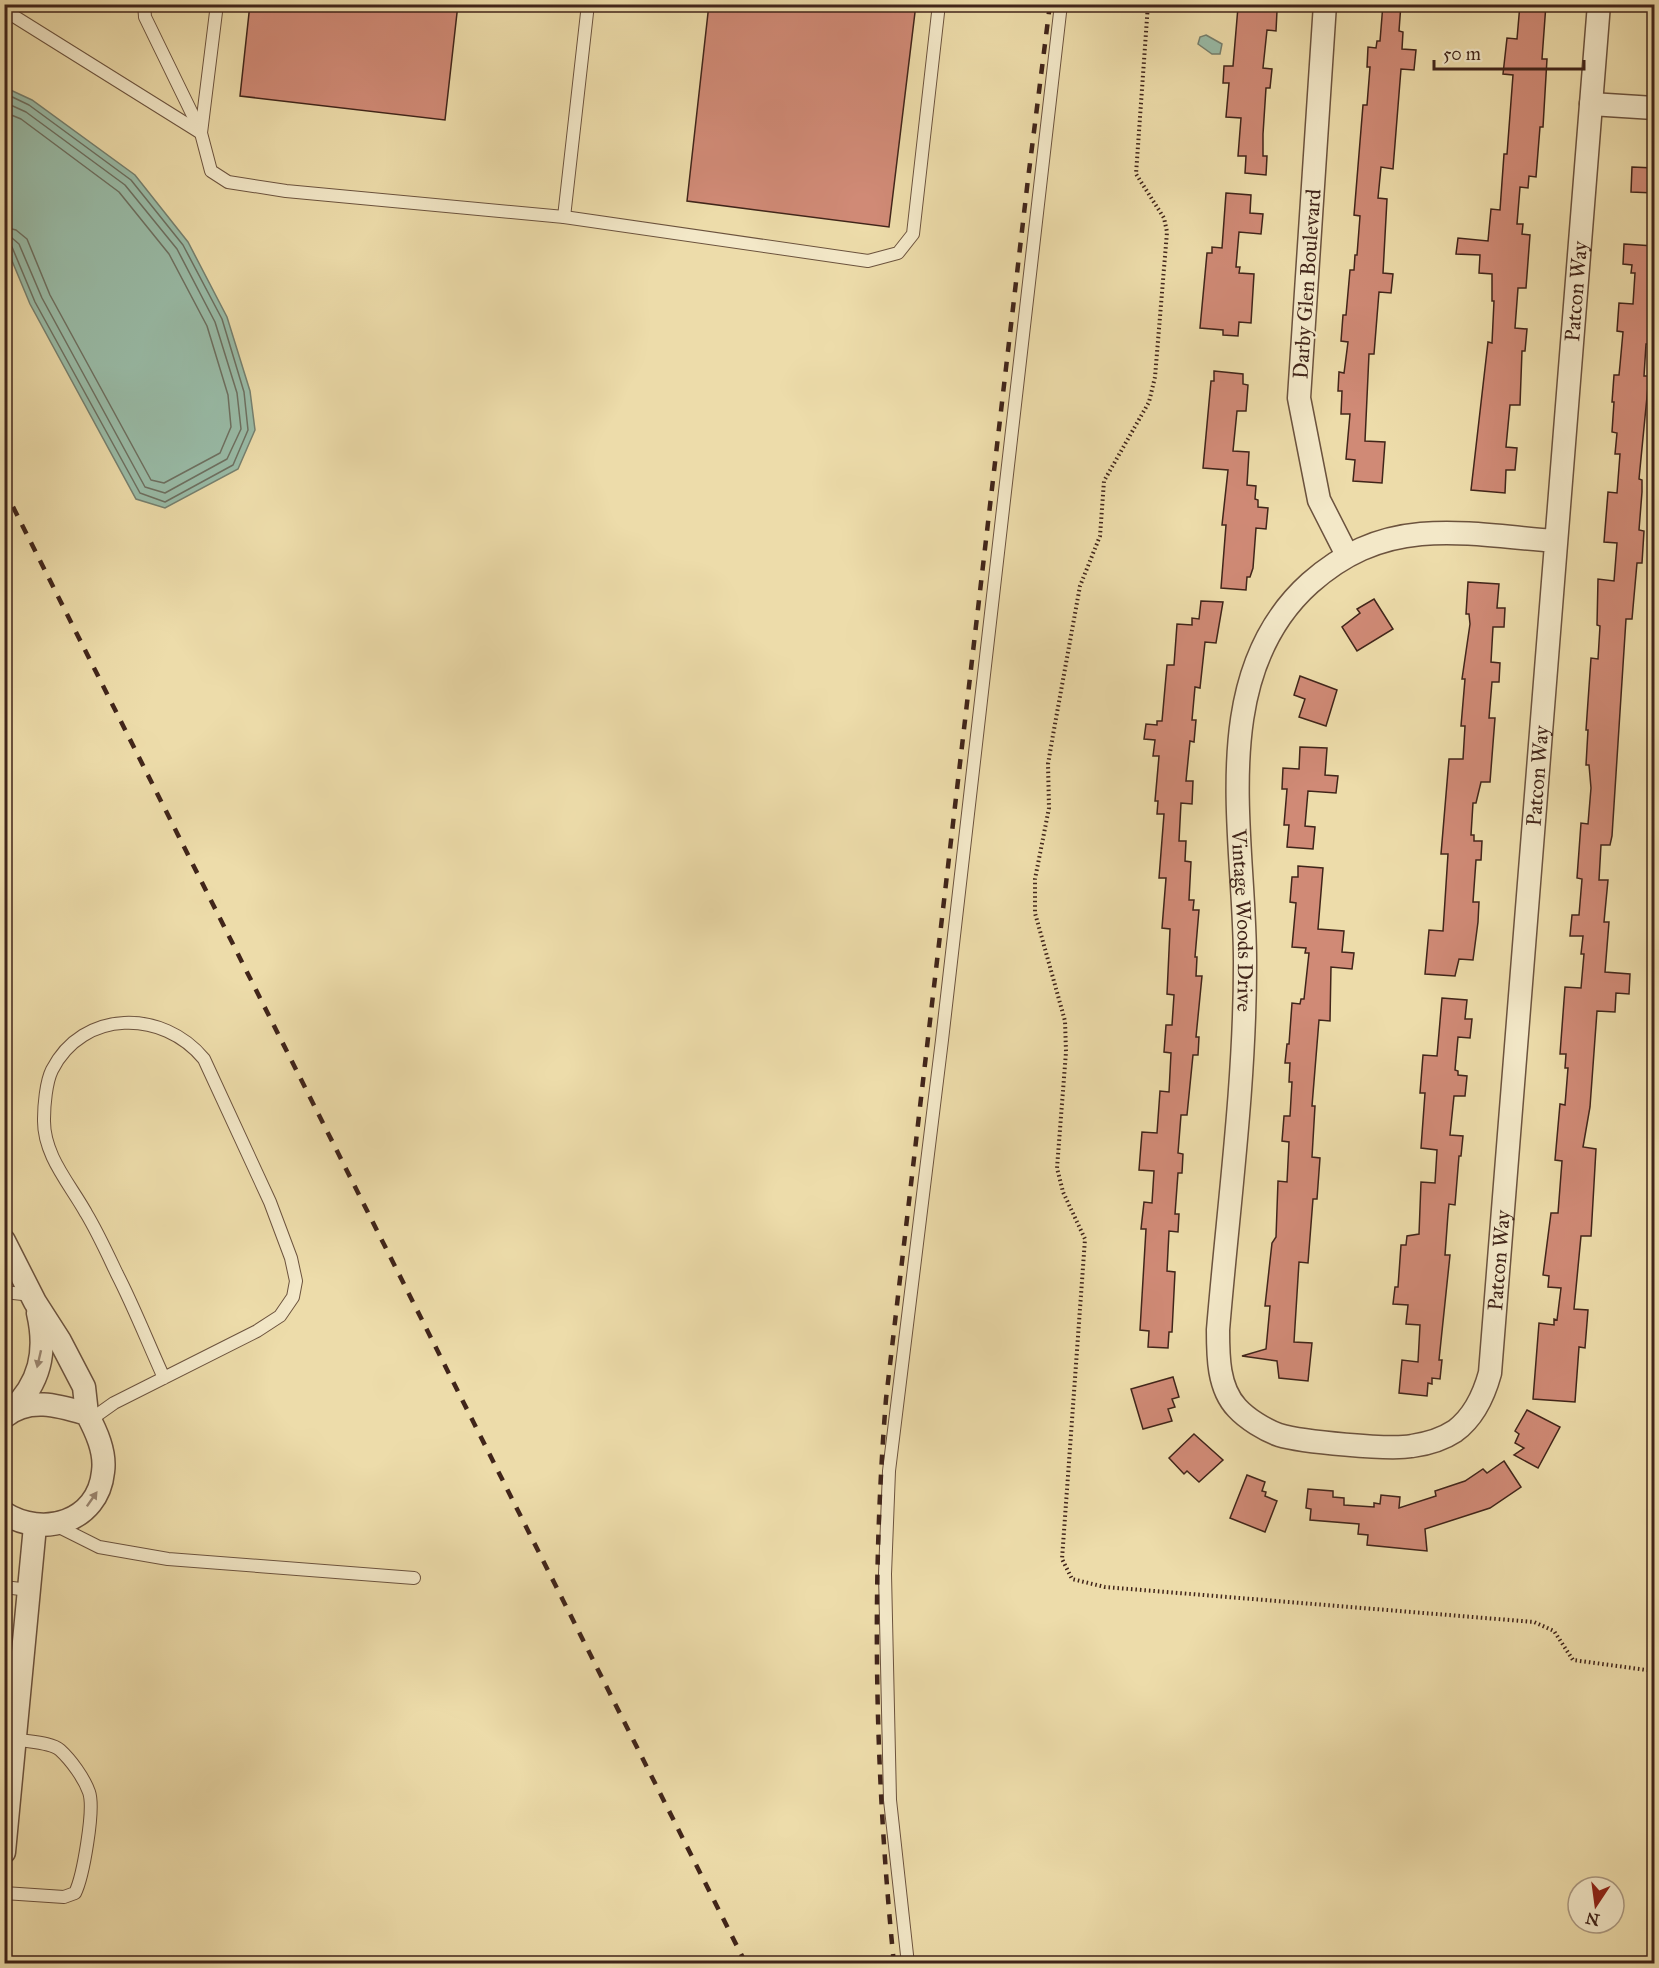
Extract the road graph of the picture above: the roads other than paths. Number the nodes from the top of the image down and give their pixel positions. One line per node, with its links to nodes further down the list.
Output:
1 (144, 4): 11 (lane)
2 (217, 4): 11 (lane)
3 (588, 4): 12 (lane)
4 (939, 4): 12 (lane)
5 (1061, 4): 30 (lane)
6 (1325, 4): 14 (street, Darby Glen Boulevard)
7 (1599, 4): 9 (street, Patcon Way)
8 (4, 10): 11 (lane)
9 (1592, 104): 10 (street); 13 (street, Patcon Way)
10 (1654, 108)
11 (201, 134): 12 (lane)
12 (564, 217)
13 (1555, 541): 14 (street, Vintage Woods Drive); 21 (street, Patcon Way)
14 (1347, 555): 21 (street, Vintage Woods Drive)
15 (4, 1240): 17 (street)
16 (4, 1292): 17 (lane)
17 (33, 1298): 19 (street, one-way to 19); 20 (street)
18 (164, 1378): 18 (lane); 20 (lane)
19 (7, 1414): 20 (street)
20 (89, 1417): 23 (street, one-way to 20)
21 (1351, 1443)
22 (4, 1513): 23 (street)
23 (45, 1525): 24 (lane); 26 (street)
24 (414, 1578)
25 (4, 1587): 26 (lane)
26 (29, 1590): 27 (street)
27 (15, 1739): 28 (street); 29 (lane)
28 (4, 1852)
29 (4, 1893)
30 (908, 1964)

